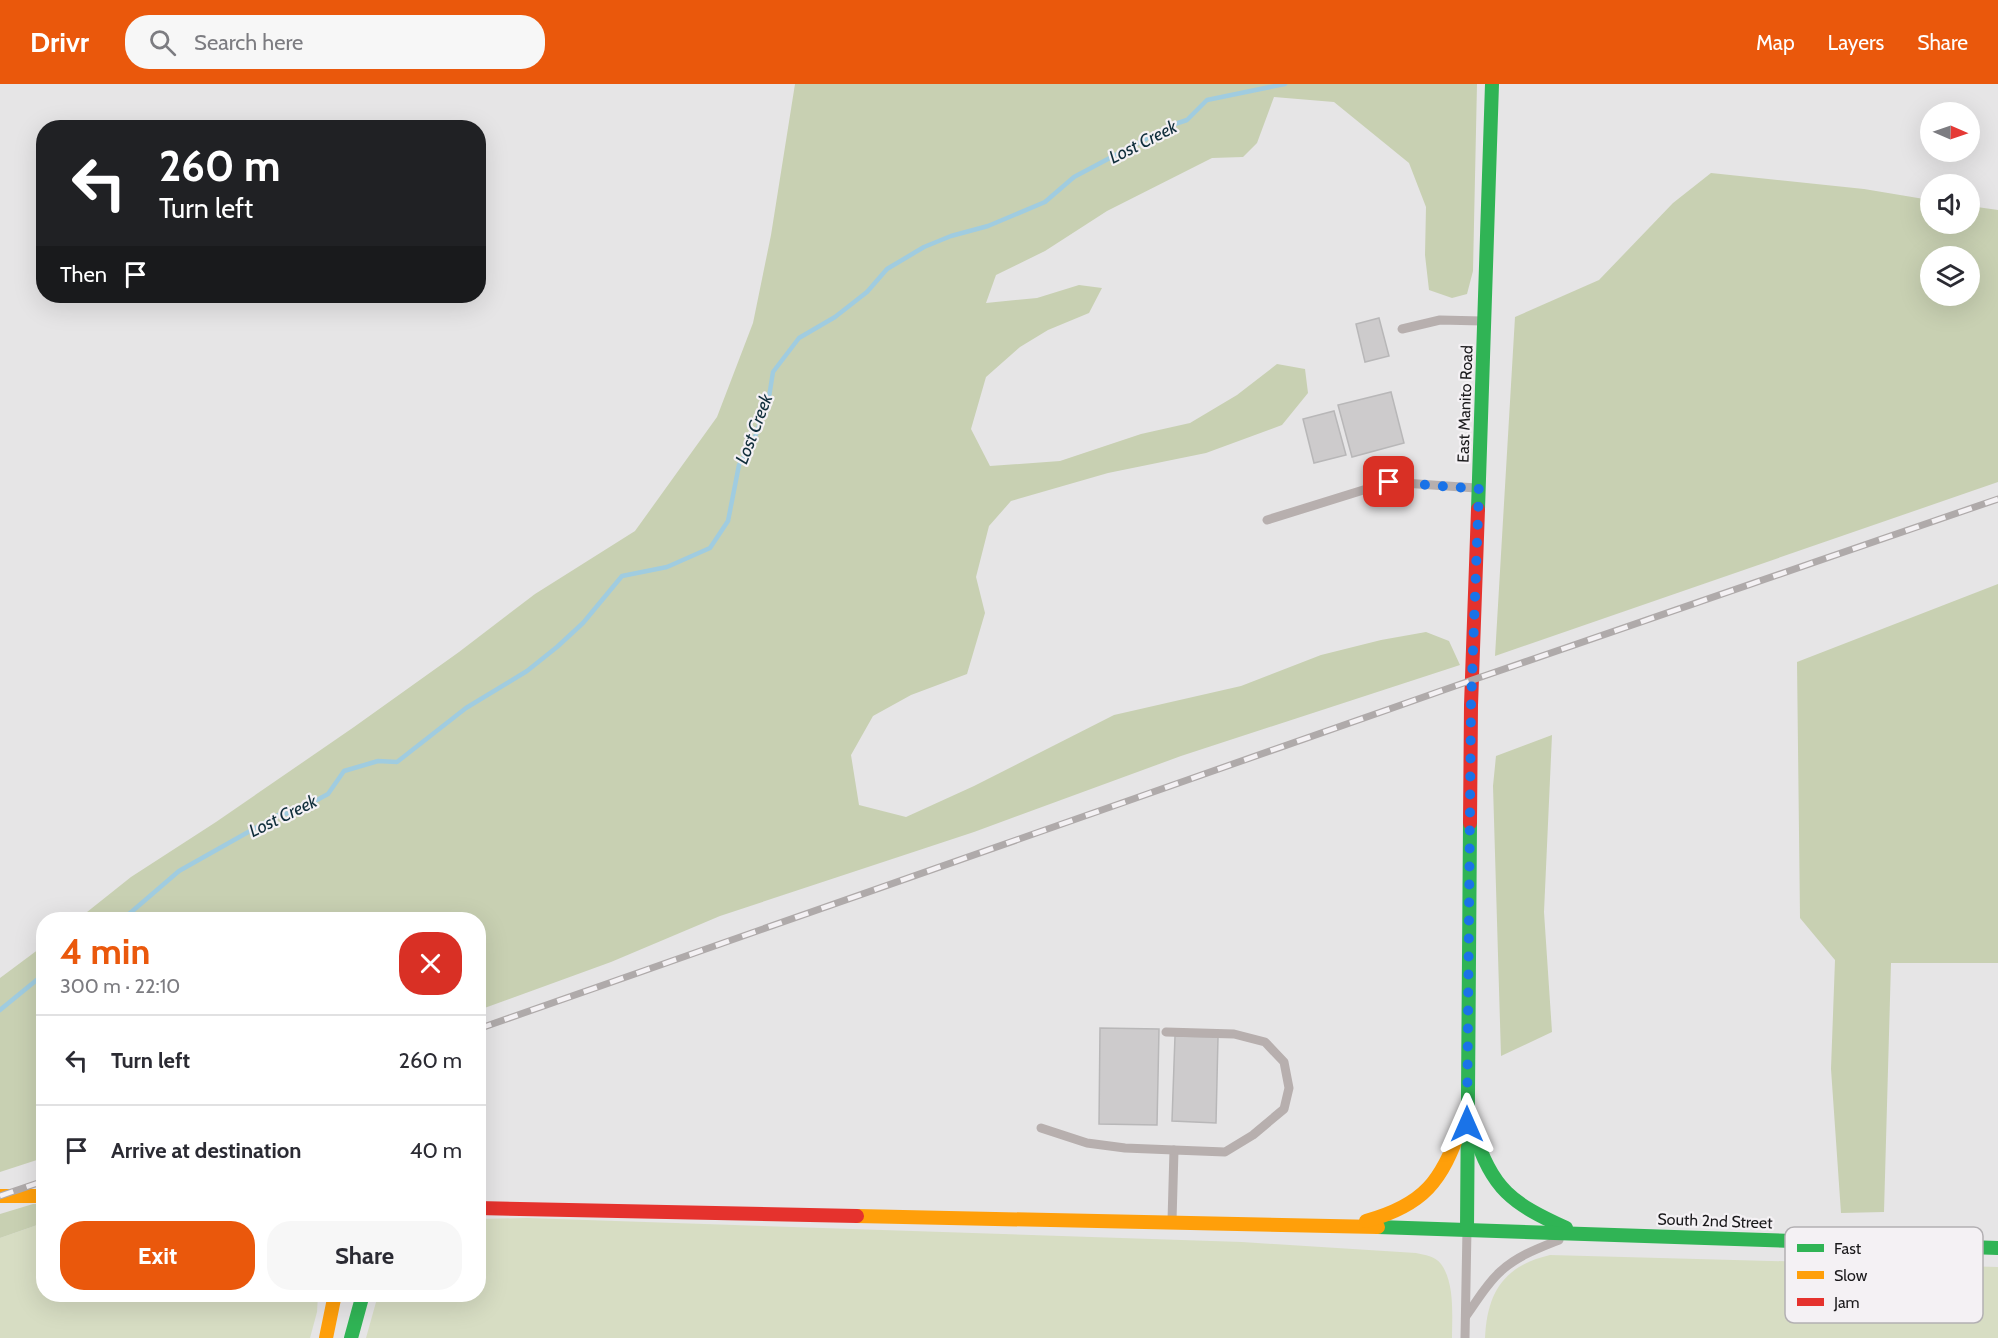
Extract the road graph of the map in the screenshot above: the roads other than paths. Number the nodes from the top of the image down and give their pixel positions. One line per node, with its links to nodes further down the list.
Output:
1 (1492, 84): 2 (main road, East Manito Road)
2 (1484, 321): 3 (lane); 4 (main road, East Manito Road)
3 (1402, 329)
4 (1479, 489): 5 (lane); 7 (main road, East Manito Road)
5 (1267, 520)
6 (1166, 1032): 9 (lane)
7 (1468, 1103): 14 (main road); 15 (main road, East Manito Road); 16 (main road)
8 (1041, 1128): 9 (lane)
9 (1174, 1150): 13 (lane)
10 (0, 1196): 11 (main road)
11 (36, 1196)
12 (486, 1208): 13 (main road)
13 (1172, 1224): 14 (main road)
14 (1338, 1227): 15 (main road, South 2nd Street)
15 (1467, 1229): 16 (main road, South 2nd Street); 22 (lane)
16 (1577, 1232): 17 (main road, South 2nd Street); 22 (lane)
17 (1785, 1240)
18 (1983, 1247): 19 (main road, South 2nd Street)
19 (1998, 1248)
20 (333, 1302): 23 (main road)
21 (361, 1302): 24 (main road)
22 (1466, 1316): 25 (lane)
23 (326, 1338)
24 (351, 1338)
25 (1465, 1338)

